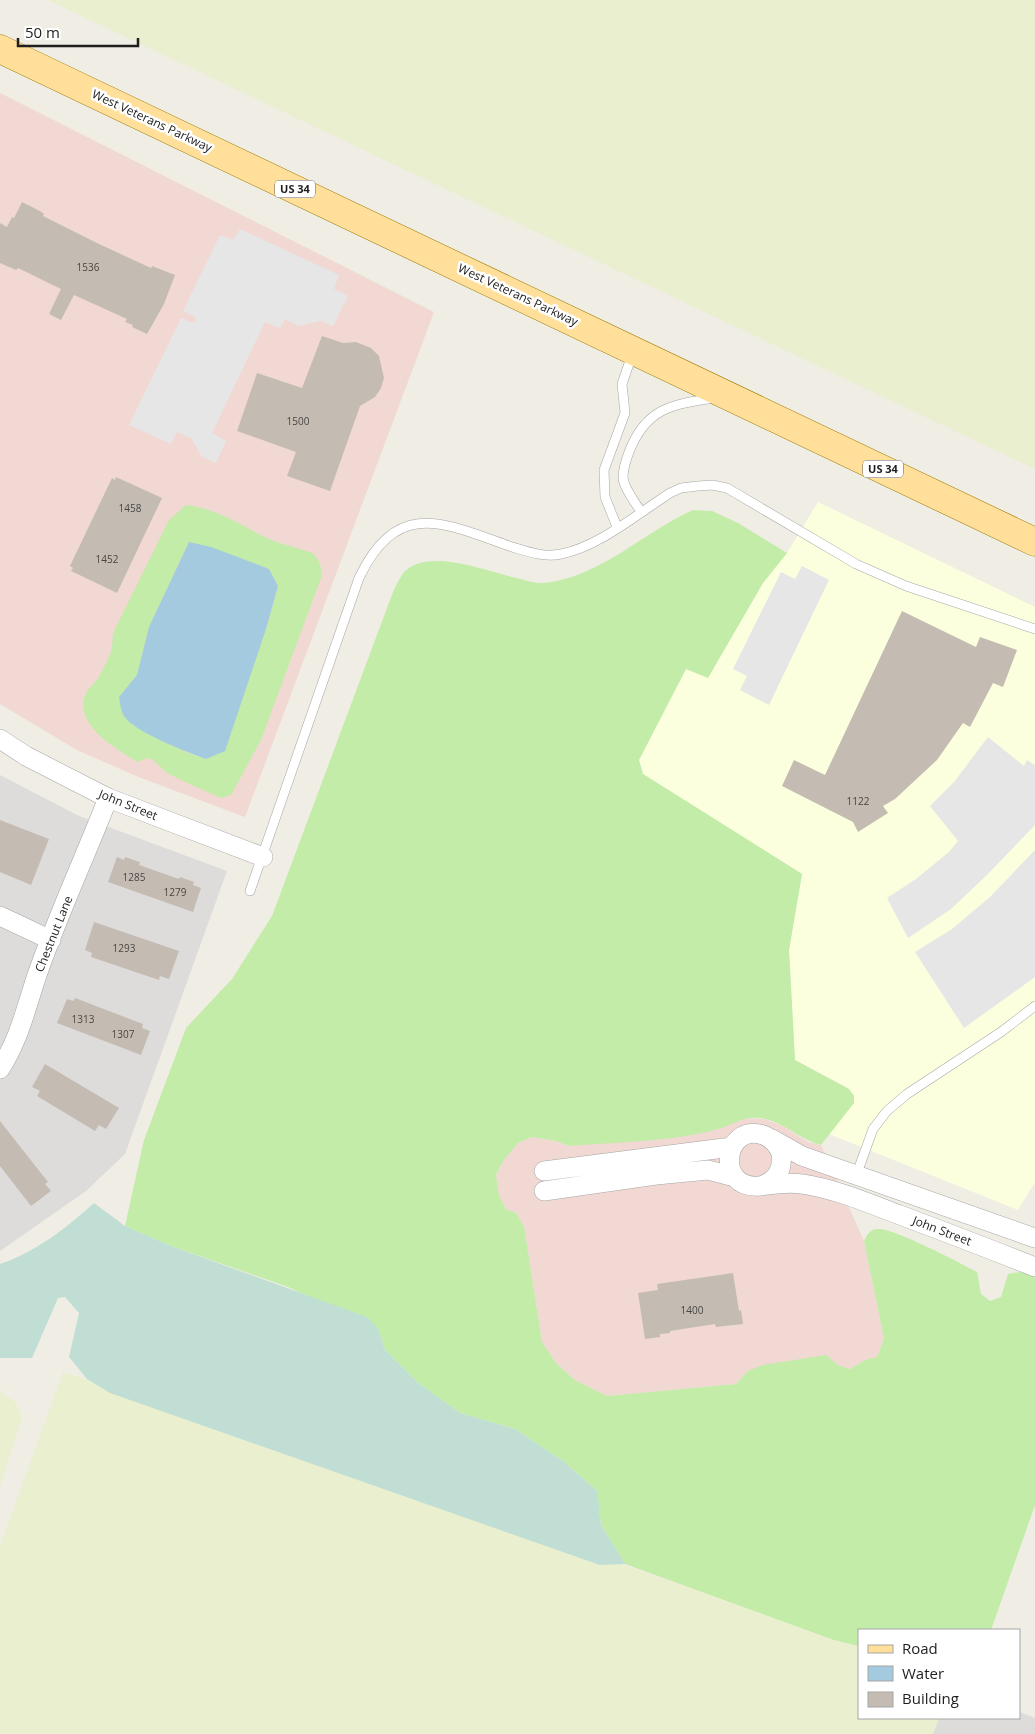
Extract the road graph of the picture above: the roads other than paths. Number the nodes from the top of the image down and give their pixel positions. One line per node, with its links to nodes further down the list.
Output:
1 (0, 49): 2 (main road, West Veterans Parkway / US 34)
2 (634, 350): 3 (main road, West Veterans Parkway / US 34); 5 (lane)
3 (730, 396): 4 (lane); 6 (main road, West Veterans Parkway / US 34)
4 (641, 512): 5 (lane); 7 (lane)
5 (618, 527): 10 (lane)
6 (1035, 542)
7 (1035, 629)
8 (0, 739): 9 (street, John Street)
9 (108, 798): 10 (street, John Street); 13 (street, Chestnut Lane)
10 (263, 857): 11 (lane)
11 (250, 890)
12 (0, 916): 13 (street)
13 (51, 940): 15 (street, Chestnut Lane)
14 (1035, 1006): 19 (lane)
15 (0, 1069)
16 (768, 1137): 17 (street); 19 (street, John Street); 21 (street)
17 (732, 1147): 18 (street); 20 (street)
18 (544, 1171)
19 (856, 1176): 23 (street); 24 (street, John Street)
20 (735, 1177): 21 (street); 22 (street)
21 (764, 1185): 23 (street, John Street)
22 (544, 1190)
23 (848, 1196): 25 (street, John Street)
24 (1035, 1238)
25 (1035, 1267)

